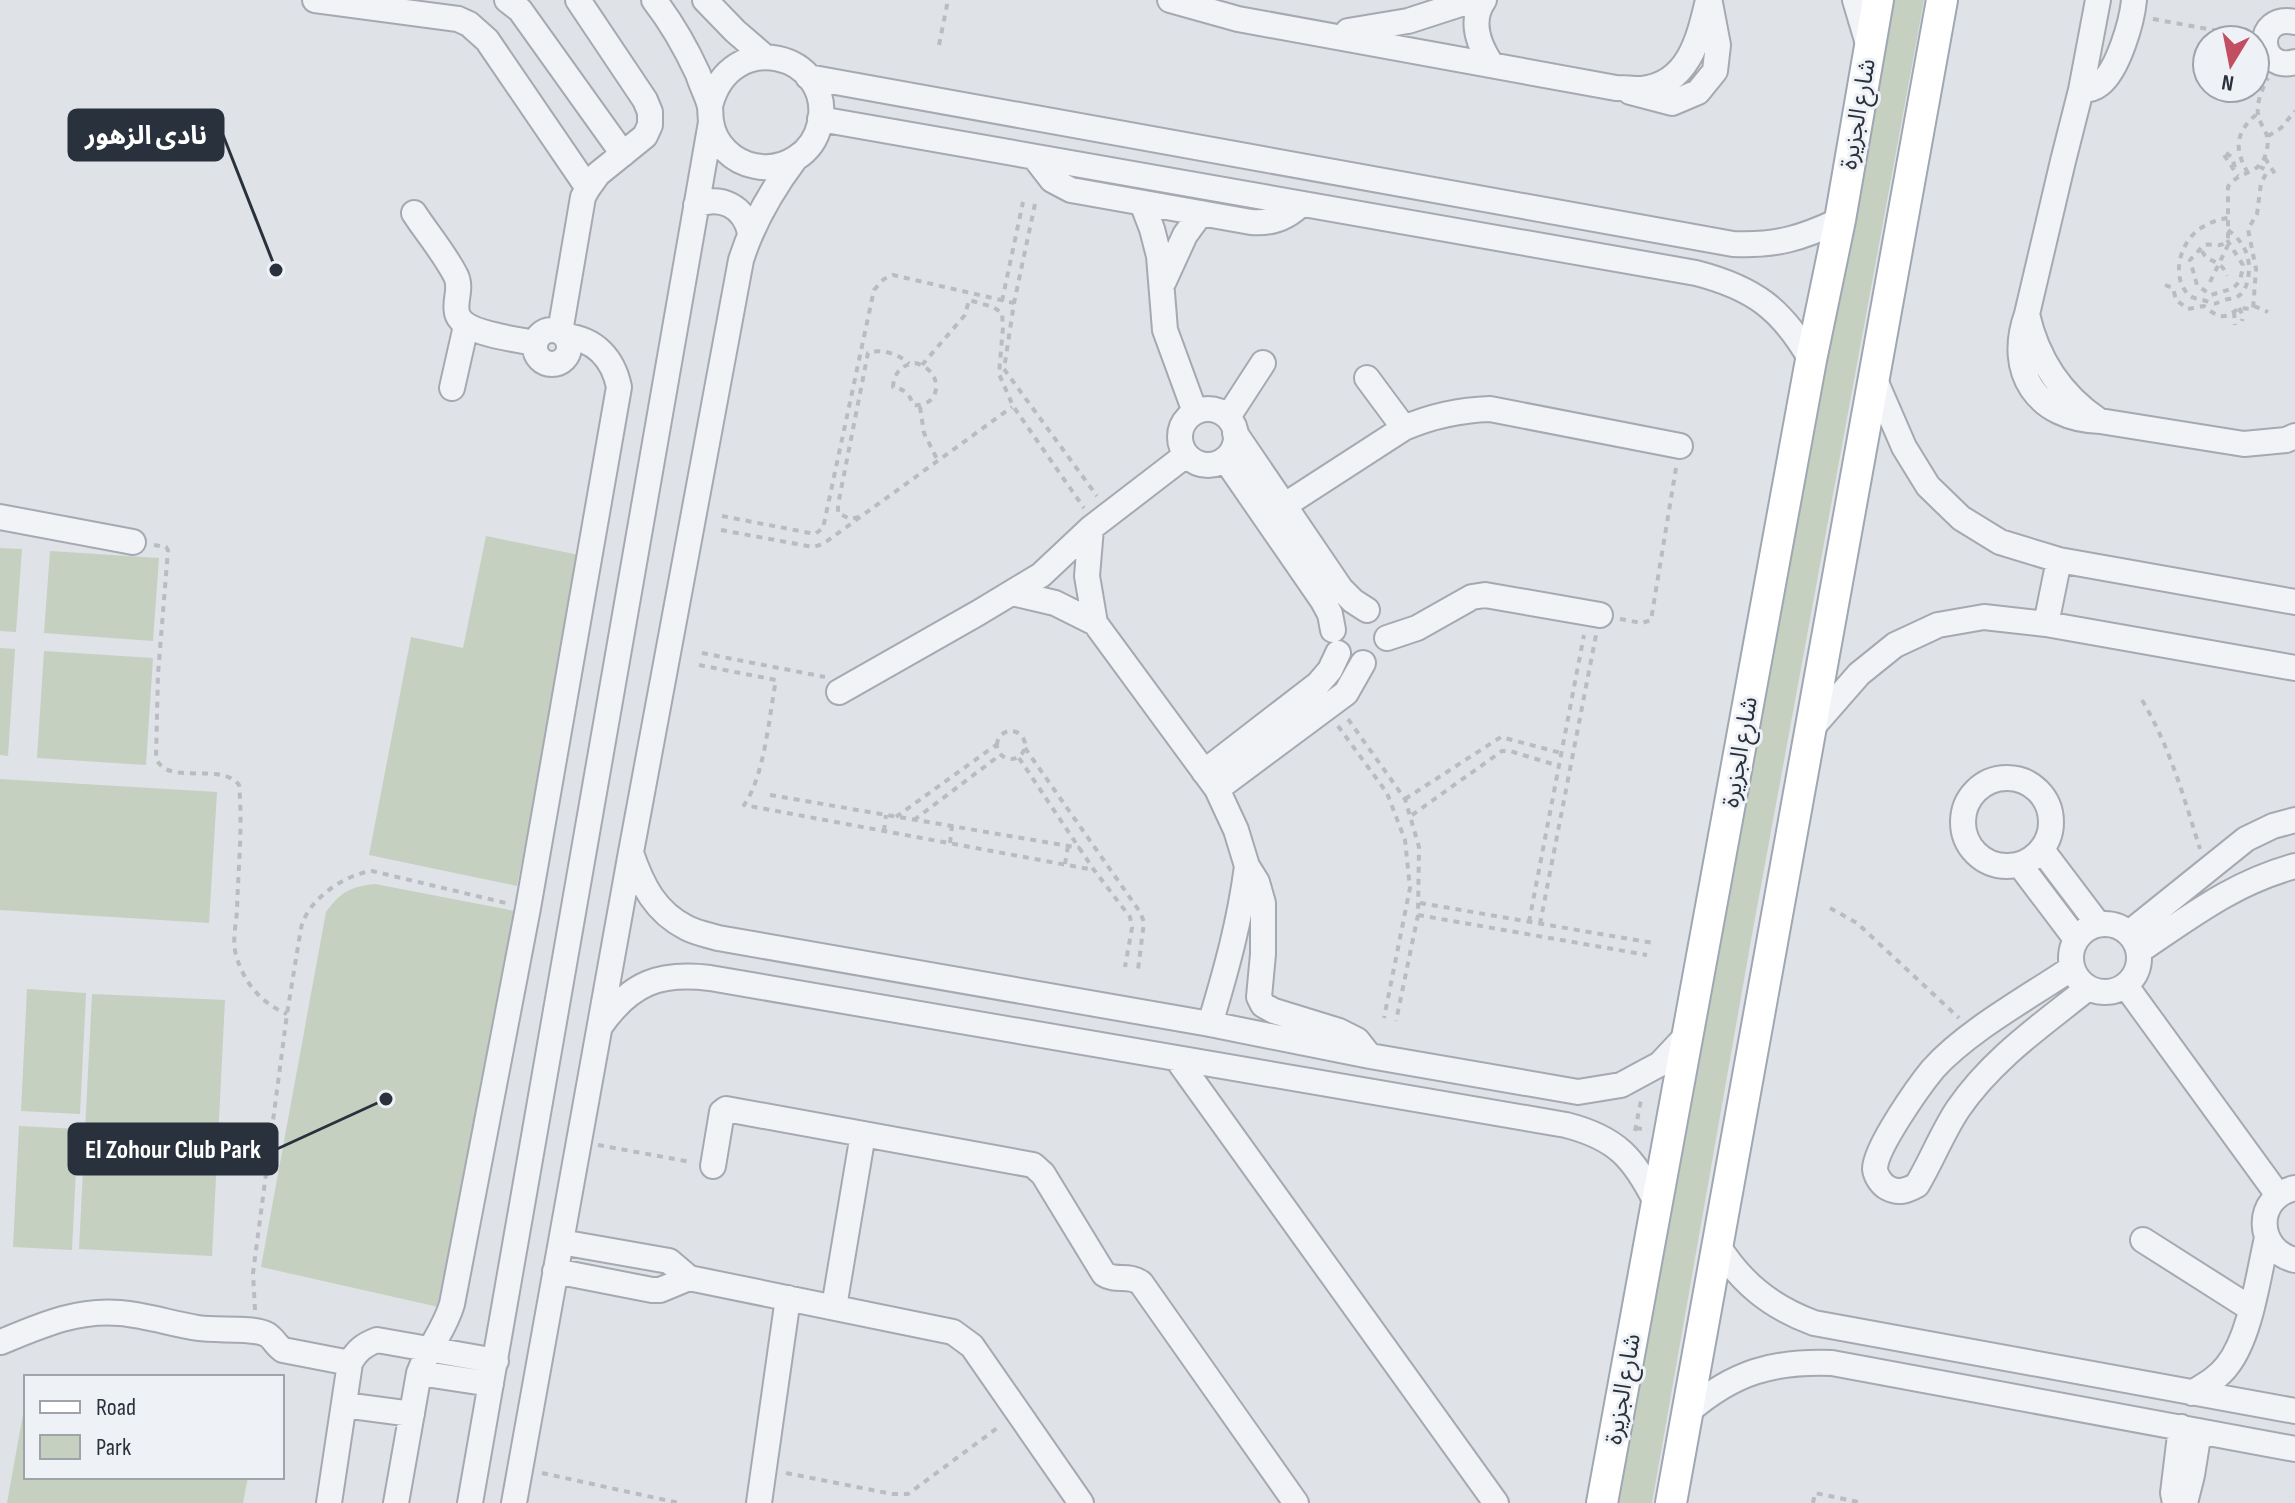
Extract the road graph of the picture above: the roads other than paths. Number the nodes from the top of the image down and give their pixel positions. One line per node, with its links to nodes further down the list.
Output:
1 (315, 0): 14 (street)
2 (507, 0): 28 (street)
3 (578, 0): 28 (street)
4 (654, 0): 25 (street)
5 (705, 0): 19 (street)
6 (1170, 0): 17 (street)
7 (1473, 0): 17 (street)
8 (1484, 0): 21 (street)
9 (1708, 0): 21 (street)
10 (1855, 0): 18 (street)
11 (1878, 0): 18 (main road, شارع الجزيرة)
12 (1942, 0): 47 (main road)
13 (2098, 0): 24 (street)
14 (344, 2): 31 (street)
15 (2133, 8): 24 (street)
16 (2295, 22): 20 (street)
17 (1326, 34): 21 (street)
18 (1870, 48): 37 (main road, شارع الجزيرة)
19 (765, 57): 22 (street); 25 (street)
20 (2287, 62)
21 (1492, 65)
22 (808, 77): 23 (street); 26 (street)
23 (868, 88): 27 (street); 39 (street)
24 (2081, 90): 52 (street)
25 (710, 114): 30 (street); 34 (street)
26 (820, 119): 27 (street); 30 (street)
27 (860, 127): 29 (street)
28 (623, 154): 31 (street)
29 (1035, 158): 32 (street); 33 (street)
30 (795, 159): 38 (street)
31 (588, 188): 43 (street)
32 (1142, 203): 36 (street); 41 (street)
33 (1301, 204): 36 (street); 40 (street)
34 (696, 205): 38 (street); 114 (street)
35 (414, 213): 42 (street)
36 (1201, 213): 41 (street)
37 (1840, 220): 39 (street); 44 (main road, شارع الجزيرة)
38 (750, 233): 76 (street)
39 (1703, 238): 40 (street)
40 (1696, 273): 44 (street)
41 (1163, 283): 49 (street)
42 (466, 326): 43 (street); 48 (street)
43 (563, 334): 111 (street)
44 (1811, 360): 90 (main road, شارع الجزيرة)
45 (1263, 363): 50 (street)
46 (1367, 378): 51 (street)
47 (1875, 380): 60 (street); 72 (main road)
48 (452, 388)
49 (1195, 412): 50 (street); 54 (street)
50 (1232, 425): 55 (street); 56 (street)
51 (1404, 428): 53 (street); 56 (street)
52 (2292, 440)
53 (1680, 446)
54 (1186, 455): 55 (street); 58 (street)
55 (1225, 459): 68 (street)
56 (1285, 505): 63 (street)
57 (0, 517): 59 (street)
58 (1099, 522): 61 (street); 65 (street)
59 (133, 542)
60 (2059, 560): 62 (street); 66 (street)
61 (1012, 593): 65 (street); 71 (street)
62 (2295, 602)
63 (1367, 610): 67 (street); 68 (street)
64 (1594, 614): 67 (street)
65 (1095, 623): 73 (street)
66 (2046, 624): 70 (street); 72 (street)
67 (1387, 638): 69 (street)
68 (1336, 642): 69 (street); 73 (street)
69 (1363, 663): 73 (street)
70 (2295, 668)
71 (847, 688)
72 (1810, 730): 102 (main road)
73 (1210, 780): 78 (street)
74 (2295, 820): 83 (street)
75 (2042, 850): 77 (street); 77 (street); 80 (street)
76 (631, 852): 81 (street); 89 (street)
77 (2020, 865): 82 (street)
78 (1247, 866): 88 (street); 91 (street)
79 (2295, 866): 83 (street)
80 (2098, 924): 82 (street); 83 (street)
81 (718, 938): 85 (street); 88 (street)
82 (2076, 939): 84 (street)
83 (2134, 942): 86 (street)
84 (2072, 968): 87 (street); 87 (street)
85 (710, 978): 89 (street); 92 (street)
86 (2126, 986): 87 (street); 97 (street)
87 (2088, 988)
88 (1210, 1024): 91 (street)
89 (599, 1027): 101 (street)
90 (1689, 1033): 93 (street); 98 (main road, شارع الجزيرة)
91 (1370, 1056): 93 (street)
92 (1177, 1059): 94 (street); 130 (street)
93 (1535, 1085): 94 (street)
94 (1529, 1119): 98 (street)
95 (863, 1134): 96 (street); 107 (street); 129 (street)
96 (713, 1166)
97 (2287, 1191): 99 (street)
98 (1657, 1204): 131 (main road, شارع الجزيرة)
99 (2267, 1238): 103 (street); 108 (street)
100 (2143, 1240): 108 (street)
101 (561, 1242): 104 (street); 105 (street)
102 (1717, 1244): 109 (street); 118 (main road)
103 (2295, 1260)
104 (555, 1271): 105 (street); 127 (street)
105 (689, 1278): 106 (street)
106 (788, 1298): 107 (street); 128 (street)
107 (834, 1307): 123 (street)
108 (2250, 1308): 116 (street)
109 (1838, 1328): 113 (street); 116 (street)
110 (0, 1346): 112 (street)
111 (429, 1349): 112 (street); 114 (street); 115 (street)
112 (350, 1363): 117 (street)
113 (1832, 1363): 118 (street); 121 (street)
114 (494, 1372): 115 (street); 124 (street)
115 (419, 1373): 120 (street)
116 (2192, 1393): 119 (street)
117 (344, 1405): 120 (street); 125 (street)
118 (1689, 1411): 132 (main road)
119 (2295, 1411)
120 (412, 1414): 126 (street)
121 (2190, 1429): 122 (street); 133 (street); 134 (street)
122 (2295, 1449)
123 (1071, 1500)
124 (475, 1502)
125 (329, 1503)
126 (396, 1503)
127 (514, 1503)
128 (759, 1503)
129 (1296, 1503)
130 (1496, 1503)
131 (1602, 1503)
132 (1671, 1503)
133 (2175, 1503)
134 (2185, 1503)

